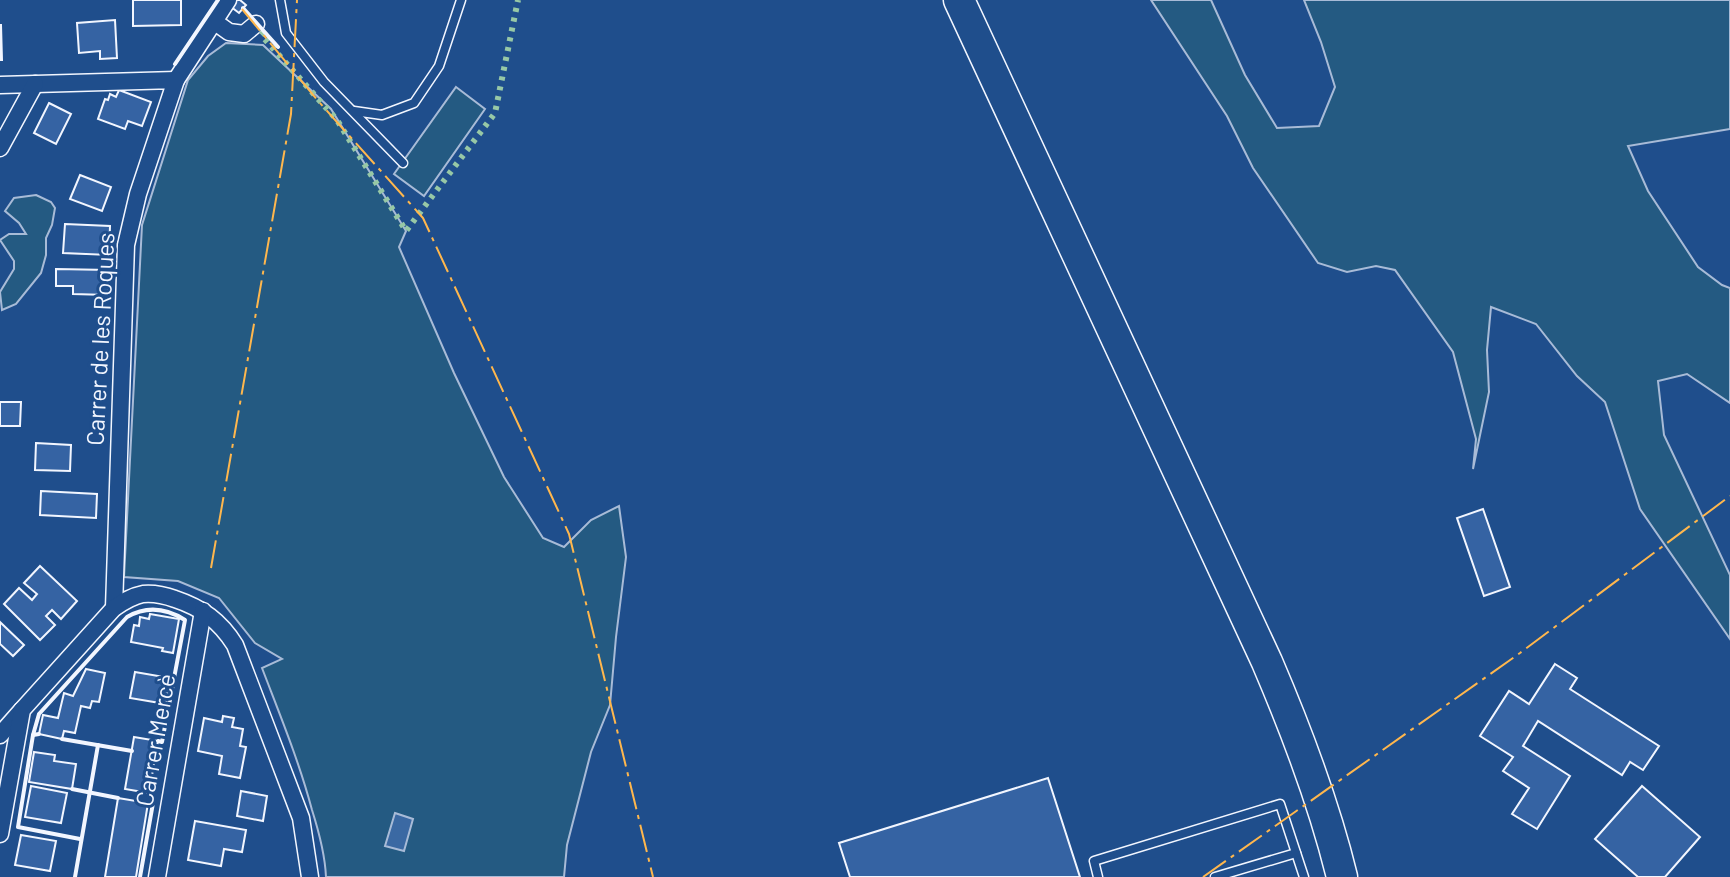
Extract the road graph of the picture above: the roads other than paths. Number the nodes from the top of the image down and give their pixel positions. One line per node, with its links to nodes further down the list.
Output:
1 (228, 0): 6 (street, Carrer de les Roques)
2 (280, 0): 11 (lane)
3 (461, 0): 11 (lane)
4 (959, 0): 25 (highway)
5 (981, 0): 26 (highway)
6 (215, 22): 7 (street); 8 (street, Carrer de les Roques)
7 (256, 24)
8 (176, 80): 9 (street); 14 (street, Carrer de les Roques)
9 (35, 84): 10 (street); 12 (street)
10 (0, 85)
11 (353, 111): 13 (lane)
12 (0, 148)
13 (403, 163)
14 (114, 608): 15 (street); 16 (street)
15 (203, 611): 20 (street, Carrer Mercè); 21 (street)
16 (22, 710): 17 (street); 18 (street)
17 (0, 735)
18 (0, 834)
19 (1296, 853): 22 (lane); 23 (lane); 24 (lane)
20 (157, 877)
21 (310, 877)
22 (1098, 877)
23 (1215, 877)
24 (1304, 877)
25 (1342, 877)
26 (1364, 877)

